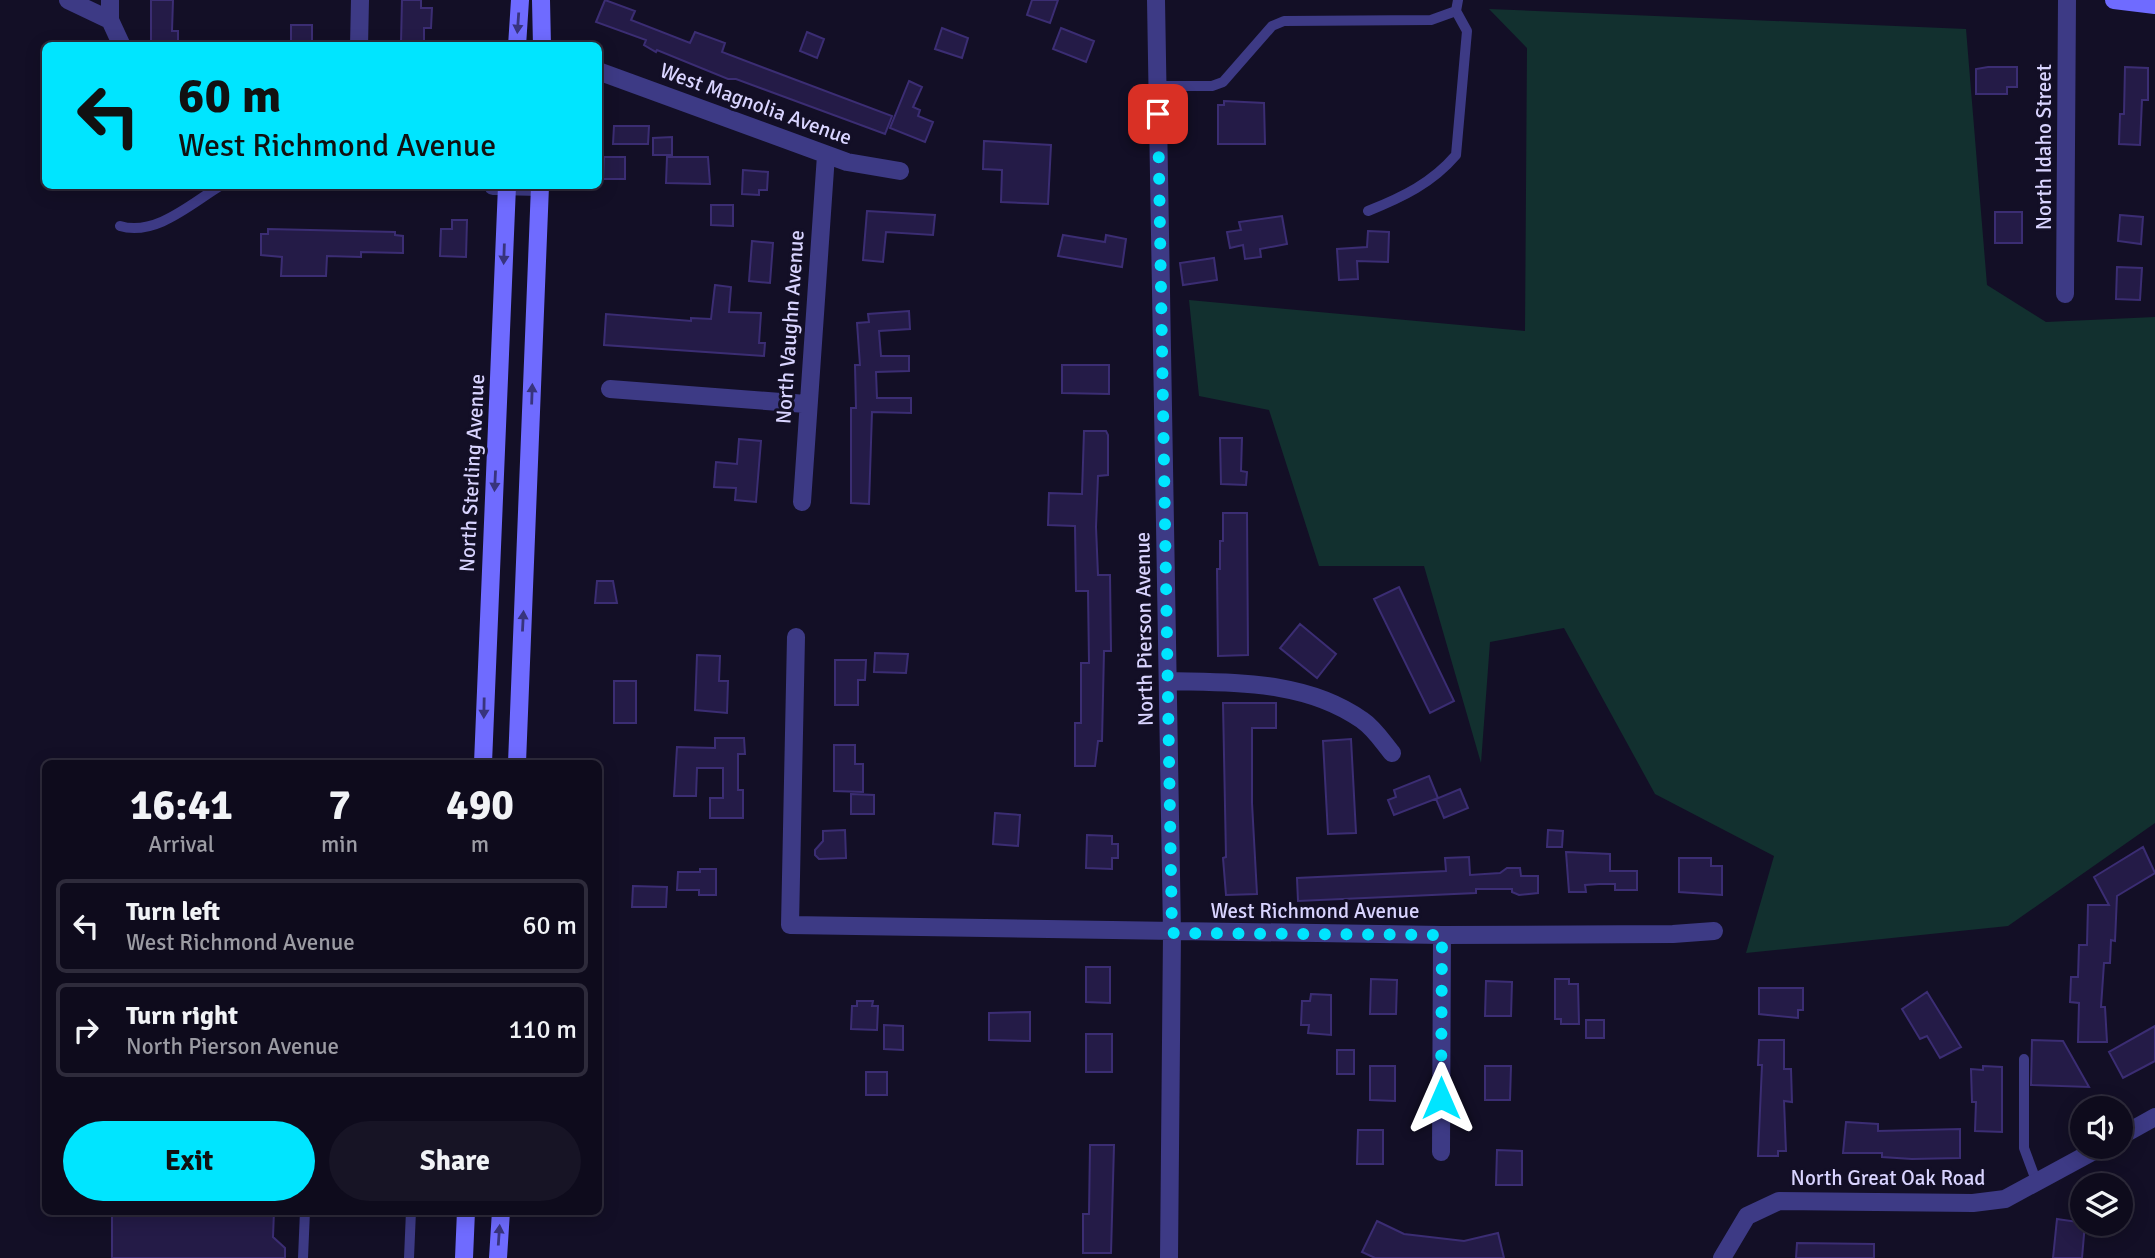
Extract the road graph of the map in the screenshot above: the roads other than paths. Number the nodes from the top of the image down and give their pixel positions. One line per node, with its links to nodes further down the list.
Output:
1 (68, 0): 11 (street)
2 (110, 0): 11 (street)
3 (360, 0): 13 (street)
4 (520, 0): 14 (main road, one-way to 14)
5 (541, 0): 15 (main road)
6 (1156, 0): 17 (street, North Pierson Avenue)
7 (2067, 0): 25 (street, North Idaho Street)
8 (2114, 0): 10 (main road)
9 (1457, 5): 17 (lane); 23 (lane)
10 (2155, 5)
11 (110, 20): 12 (street)
12 (120, 42)
13 (359, 42)
14 (517, 42)
15 (542, 42)
16 (602, 72): 18 (street, West Magnolia Avenue)
17 (1158, 86): 30 (street, North Pierson Avenue)
18 (826, 155): 19 (street, West Magnolia Avenue); 27 (street, North Vaughn Avenue)
19 (900, 171)
20 (215, 189): 24 (lane)
21 (507, 189): 32 (main road, North Sterling Avenue, one-way to 32)
22 (540, 189): 33 (main road, one-way to 22)
23 (1368, 211)
24 (120, 226)
25 (2065, 294)
26 (610, 389): 27 (street)
27 (806, 404): 28 (street, North Vaughn Avenue)
28 (802, 502)
29 (796, 637): 35 (street, West Richmond Avenue)
30 (1168, 681): 31 (street); 35 (street, North Pierson Avenue)
31 (1392, 753)
32 (483, 760)
33 (517, 760)
34 (1714, 931): 36 (street, West Richmond Avenue)
35 (1172, 933): 36 (street, West Richmond Avenue); 51 (street, North Pierson Avenue)
36 (1442, 935): 40 (street)
37 (2025, 1059): 42 (lane)
38 (2155, 1117): 39 (street)
39 (2133, 1129)
40 (1441, 1152)
41 (2080, 1159): 42 (street, North Great Oak Road)
42 (2037, 1183): 52 (street, North Great Oak Road)
43 (304, 1215): 47 (lane)
44 (411, 1215): 48 (lane)
45 (466, 1215): 49 (main road)
46 (501, 1215): 50 (main road, one-way to 46)
47 (303, 1258)
48 (409, 1258)
49 (464, 1258)
50 (498, 1258)
51 (1169, 1258)
52 (1722, 1258)

